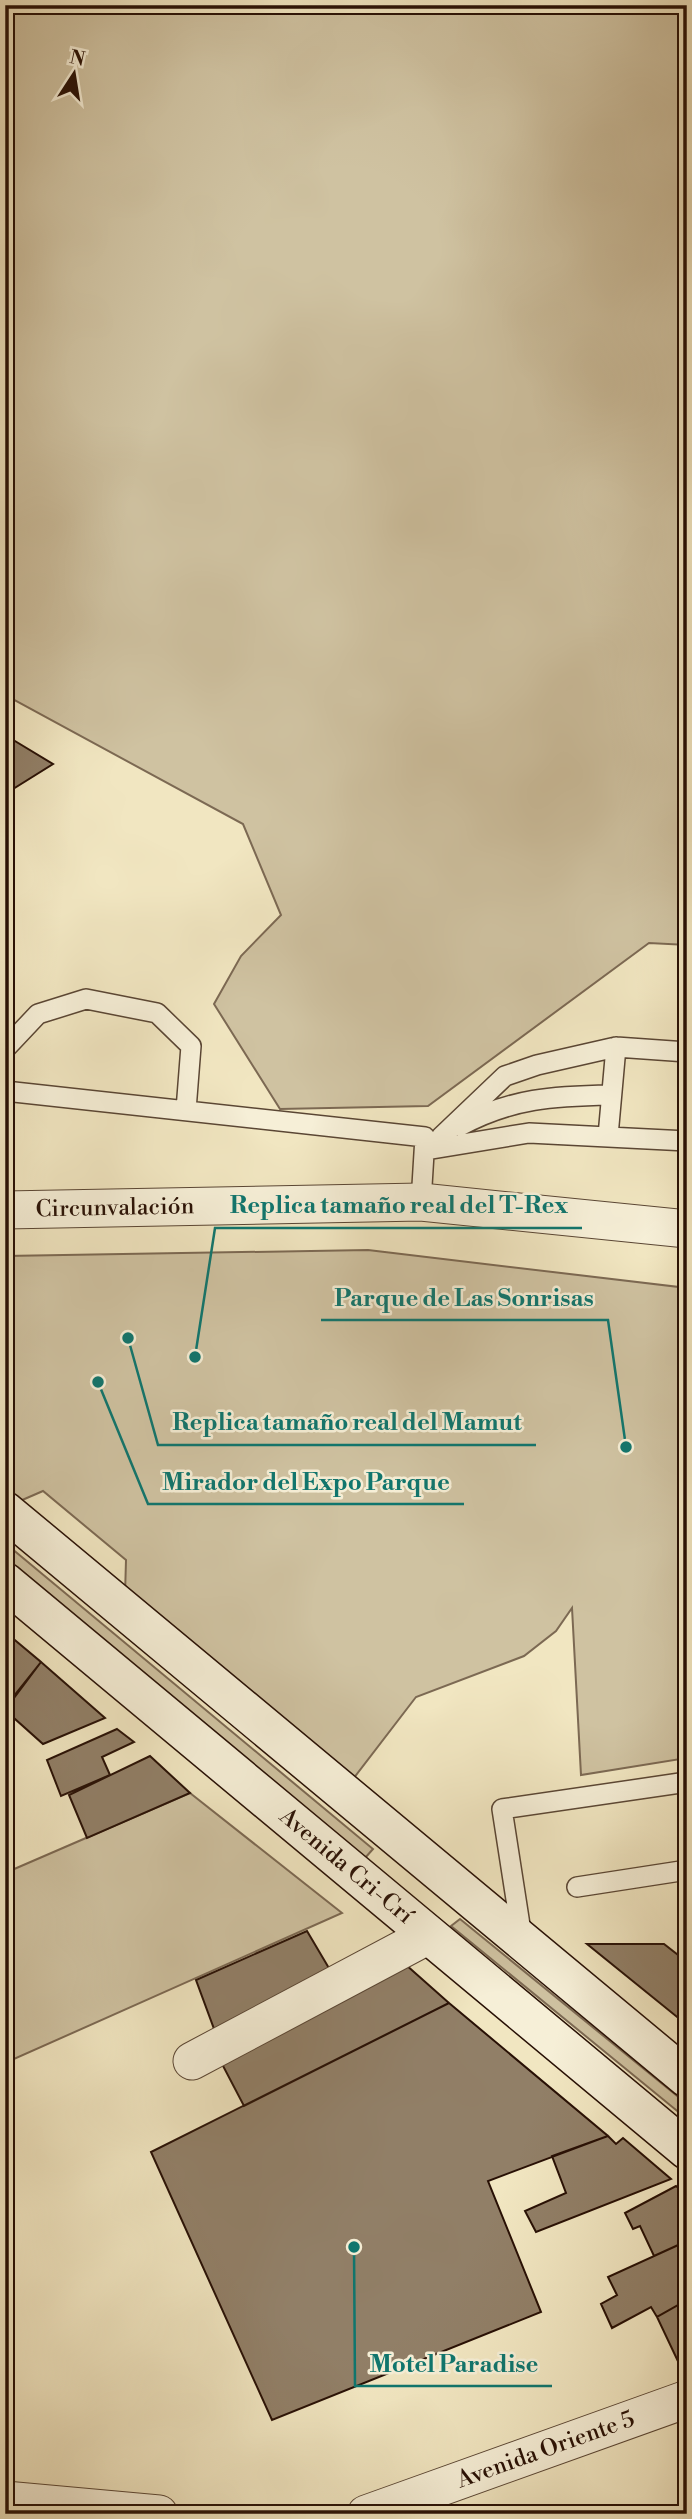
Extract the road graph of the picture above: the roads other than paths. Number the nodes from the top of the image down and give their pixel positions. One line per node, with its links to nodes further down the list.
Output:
1 (616, 1047): 3 (lane); 5 (lane); 9 (lane)
2 (5, 1049): 6 (lane)
3 (687, 1052)
4 (5, 1091): 6 (lane)
5 (611, 1095): 7 (lane); 9 (lane)
6 (187, 1110): 9 (lane)
7 (608, 1136): 8 (lane); 9 (lane)
8 (687, 1141)
9 (430, 1142): 10 (lane)
10 (421, 1202): 11 (street, Circunvalación); 12 (street, Circunvalación)
11 (5, 1210)
12 (687, 1229)
13 (5, 1511): 16 (main road)
14 (5, 1582): 19 (main road, Avenida Cri-Crí)
15 (687, 1782): 21 (lane)
16 (418, 1856): 19 (main road); 21 (main road)
17 (687, 1870): 18 (lane)
18 (577, 1887)
19 (383, 1896): 20 (main road, Avenida Cri-Crí)
20 (429, 1935): 22 (street); 24 (main road, Avenida Cri-Crí)
21 (523, 1942): 23 (main road)
22 (192, 2061)
23 (687, 2078)
24 (687, 2150)
25 (687, 2399): 28 (street, Avenida Oriente 5)
26 (5, 2500): 27 (street)
27 (159, 2514)
28 (366, 2514)

